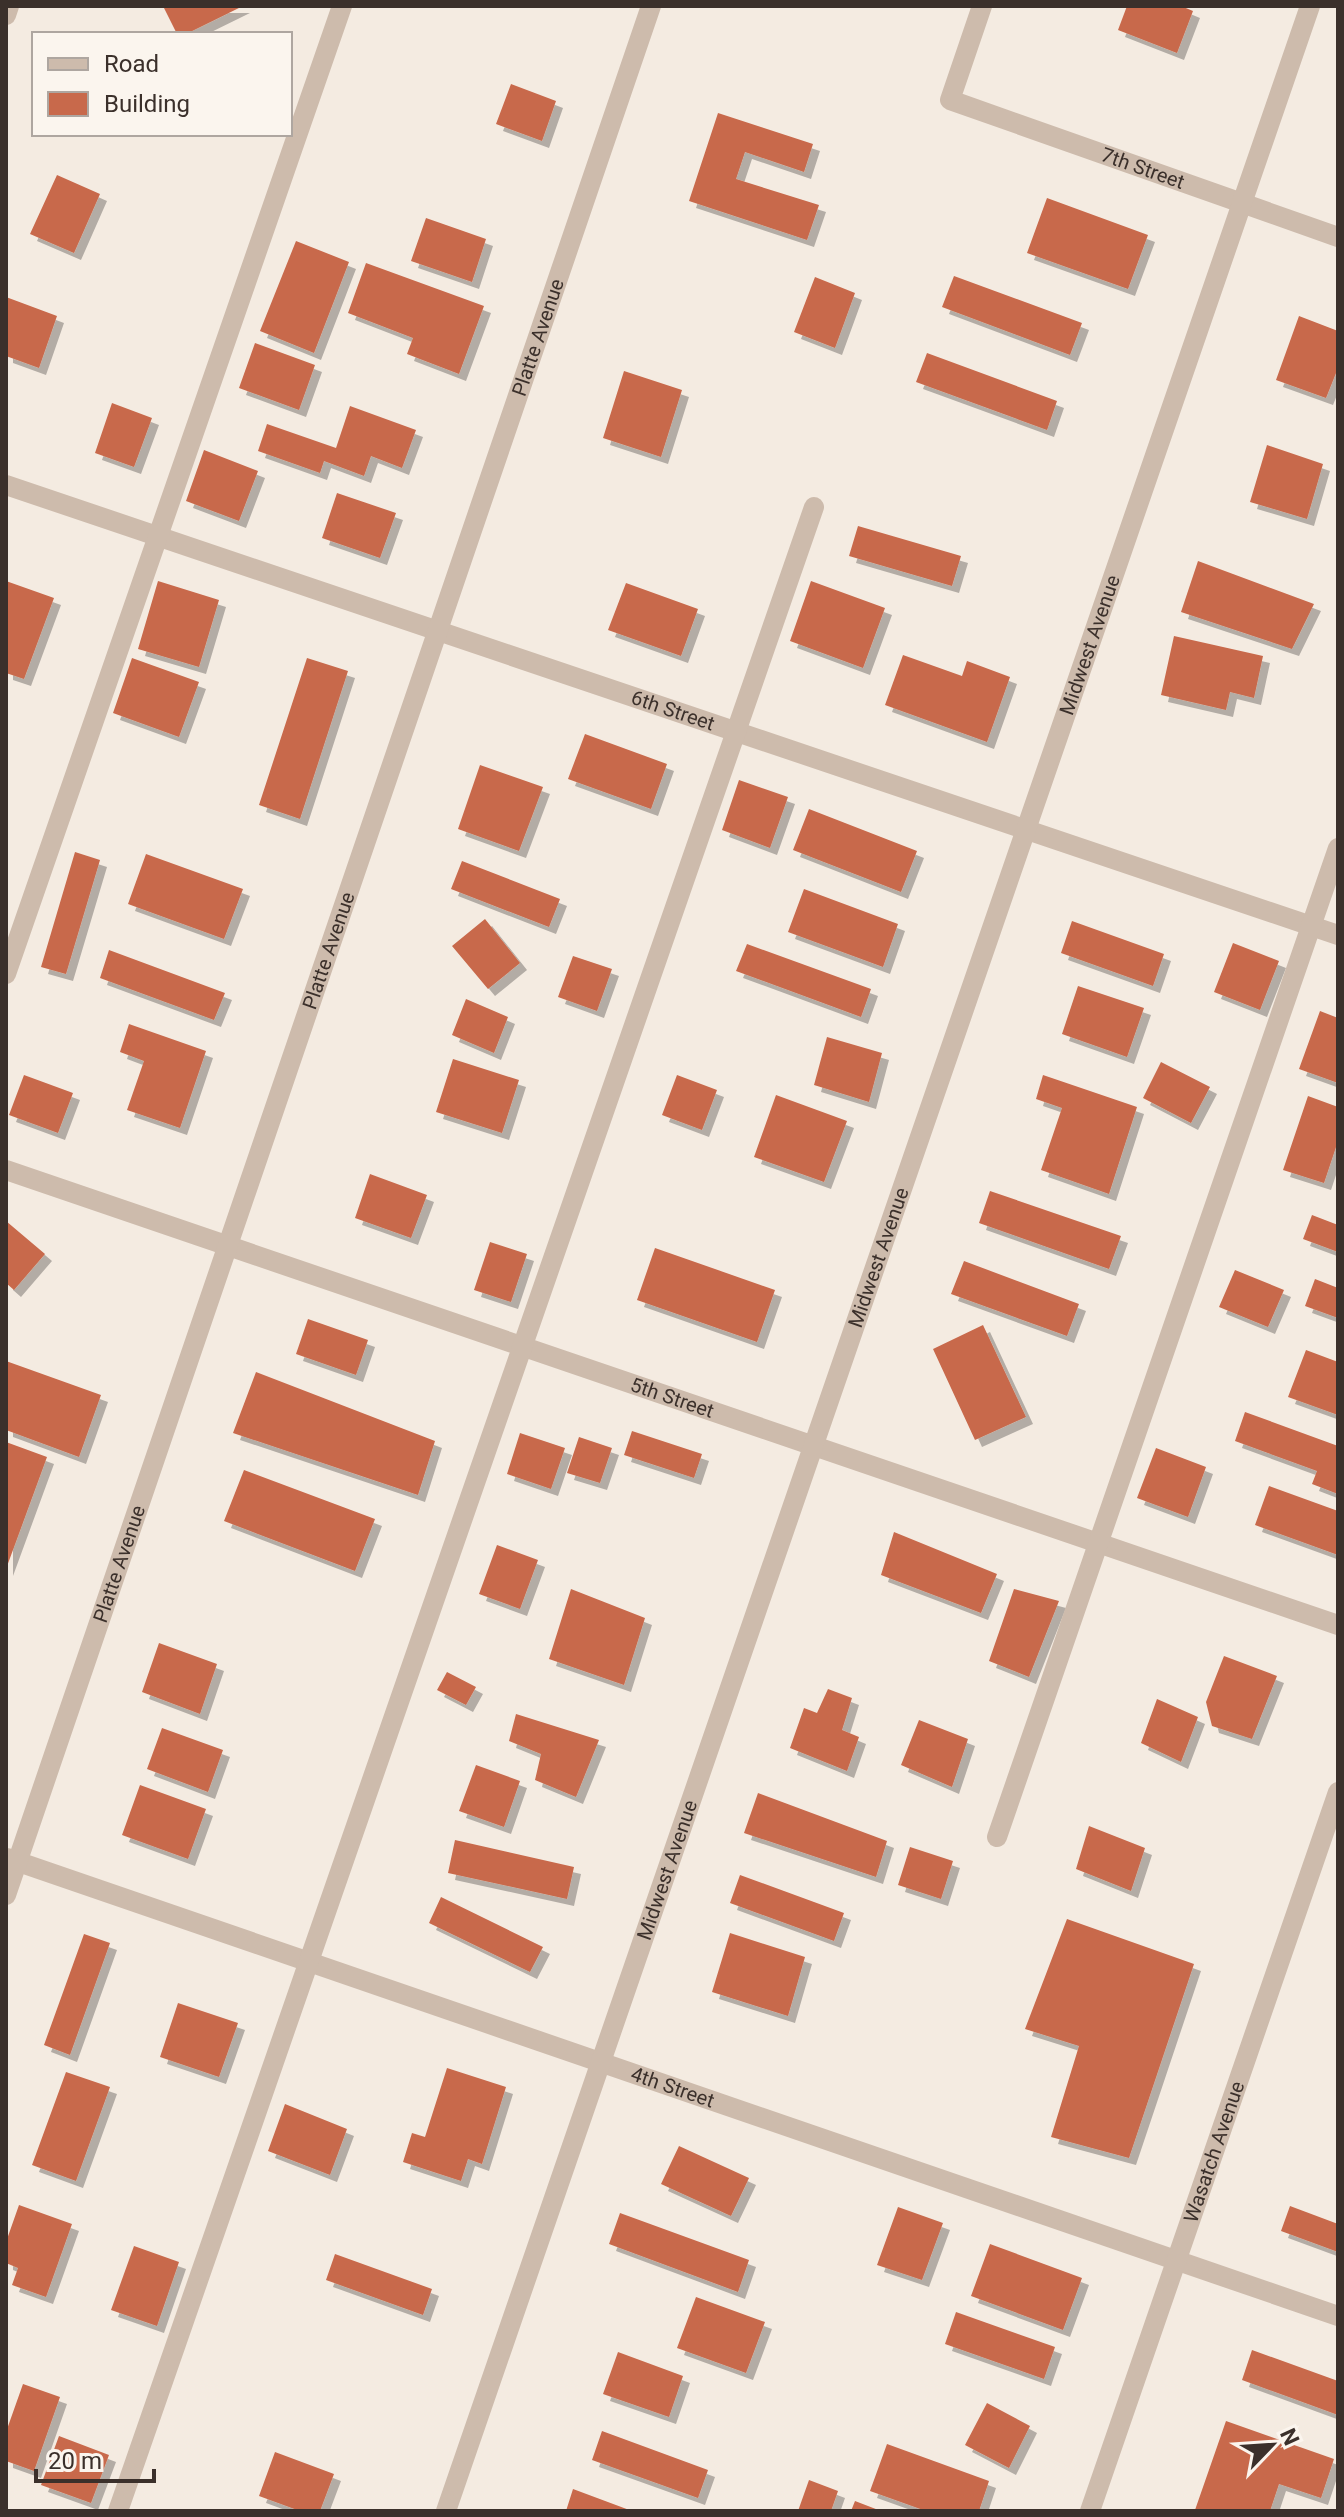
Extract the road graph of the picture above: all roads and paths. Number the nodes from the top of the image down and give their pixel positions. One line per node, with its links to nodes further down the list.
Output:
1 (9, 6): 6 (street)
2 (342, 6): 11 (street)
3 (651, 6): 12 (street, Platte Avenue)
4 (982, 6): 7 (street, 7th Street)
5 (1310, 6): 7 (street, Midwest Avenue)
6 (6, 15)
7 (1242, 203): 8 (street, 7th Street); 14 (street, Midwest Avenue)
8 (1338, 237)
9 (6, 485): 11 (street, 6th Street)
10 (814, 507): 13 (street)
11 (158, 536): 12 (street, 6th Street); 18 (street)
12 (438, 631): 13 (street, 6th Street); 20 (street, Platte Avenue)
13 (736, 731): 14 (street, 6th Street); 21 (street)
14 (1026, 829): 16 (street, 6th Street); 22 (street, Midwest Avenue)
15 (1338, 848): 16 (street)
16 (1311, 926): 17 (street, 6th Street); 23 (street)
17 (1338, 935)
18 (6, 974)
19 (6, 1170): 20 (street, 5th Street)
20 (228, 1245): 21 (street, 5th Street); 27 (street, Platte Avenue)
21 (522, 1346): 22 (street, 5th Street); 29 (street)
22 (813, 1446): 23 (street, 5th Street); 30 (street, Midwest Avenue)
23 (1098, 1543): 24 (street, 5th Street); 26 (street)
24 (1338, 1625)
25 (1338, 1792): 31 (street, Wasatch Avenue)
26 (997, 1837)
27 (12, 1859): 28 (street, Platte Avenue); 29 (street, 4th Street)
28 (6, 1895)
29 (309, 1962): 30 (street, 4th Street); 34 (street)
30 (601, 2062): 31 (street, 4th Street); 33 (street, Midwest Avenue)
31 (1176, 2260): 32 (street, 4th Street); 35 (street, Wasatch Avenue)
32 (1338, 2316)
33 (449, 2510)
34 (118, 2511)
35 (1090, 2511)

